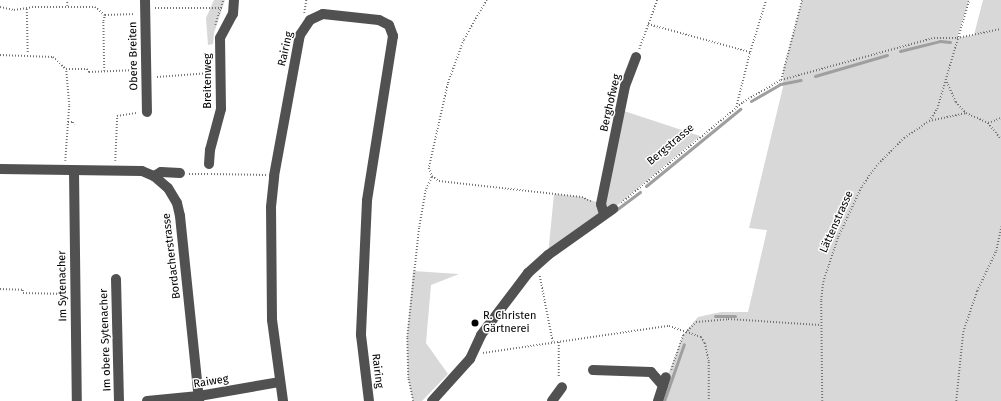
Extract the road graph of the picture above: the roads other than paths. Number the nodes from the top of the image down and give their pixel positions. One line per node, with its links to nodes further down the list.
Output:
1 (145, 0): 4 (street, Obere Breiten)
2 (234, 0): 6 (street, Breitenweg)
3 (636, 57): 20 (street, Berghofweg)
4 (147, 110)
5 (0, 169): 7 (street, Bordacherstrasse)
6 (210, 169)
7 (69, 171): 9 (street, Bordacherstrasse); 15 (street, Im Sytenacher)
8 (184, 173): 9 (street)
9 (154, 176): 14 (street, Bordacherstrasse)
10 (116, 279): 16 (street, Im obere Sytenacher)
11 (594, 370): 22 (street)
12 (279, 382): 14 (street, Raiweg); 18 (street, Rairing); 19 (street, Rairing)
13 (562, 387): 21 (street)
14 (199, 399): 17 (street, Raiweg)
15 (76, 401)
16 (119, 401)
17 (147, 401)
18 (283, 401)
19 (369, 401)
20 (432, 401)
21 (552, 401)
22 (658, 401)

